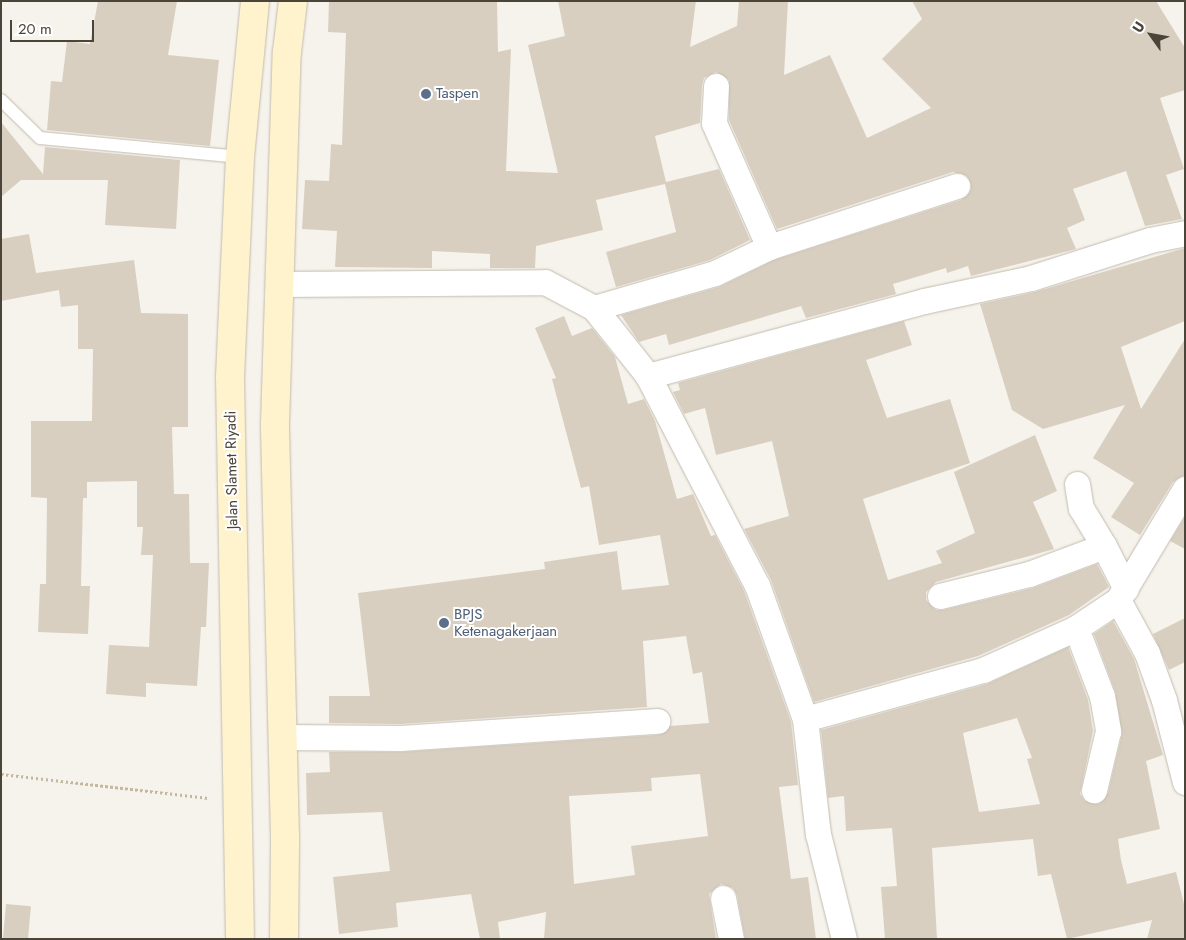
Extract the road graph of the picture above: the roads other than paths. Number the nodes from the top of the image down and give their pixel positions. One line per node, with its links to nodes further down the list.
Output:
1 (255, 1): 3 (main road, Jalan Slamet Riyadi)
2 (293, 1): 4 (main road)
3 (249, 51): 4 (main road); 7 (main road, Jalan Slamet Riyadi)
4 (287, 52): 11 (main road)
5 (716, 86): 10 (street)
6 (1, 100): 7 (lane)
7 (240, 157): 26 (main road, Jalan Slamet Riyadi)
8 (957, 186): 10 (street)
9 (1185, 233): 13 (street)
10 (769, 247): 12 (street)
11 (278, 284): 12 (street); 22 (main road)
12 (594, 308): 13 (street)
13 (648, 376): 20 (street)
14 (1076, 484): 16 (street)
15 (1185, 489): 17 (street)
16 (1104, 546): 17 (street); 18 (street)
17 (1122, 594): 19 (street); 23 (street)
18 (940, 596)
19 (1076, 628): 20 (street); 24 (street)
20 (805, 719): 29 (street)
21 (657, 721): 22 (street)
22 (283, 737): 27 (main road)
23 (1185, 782)
24 (1094, 790)
25 (723, 898): 28 (street)
26 (240, 939)
27 (284, 939)
28 (731, 939)
29 (844, 939)

